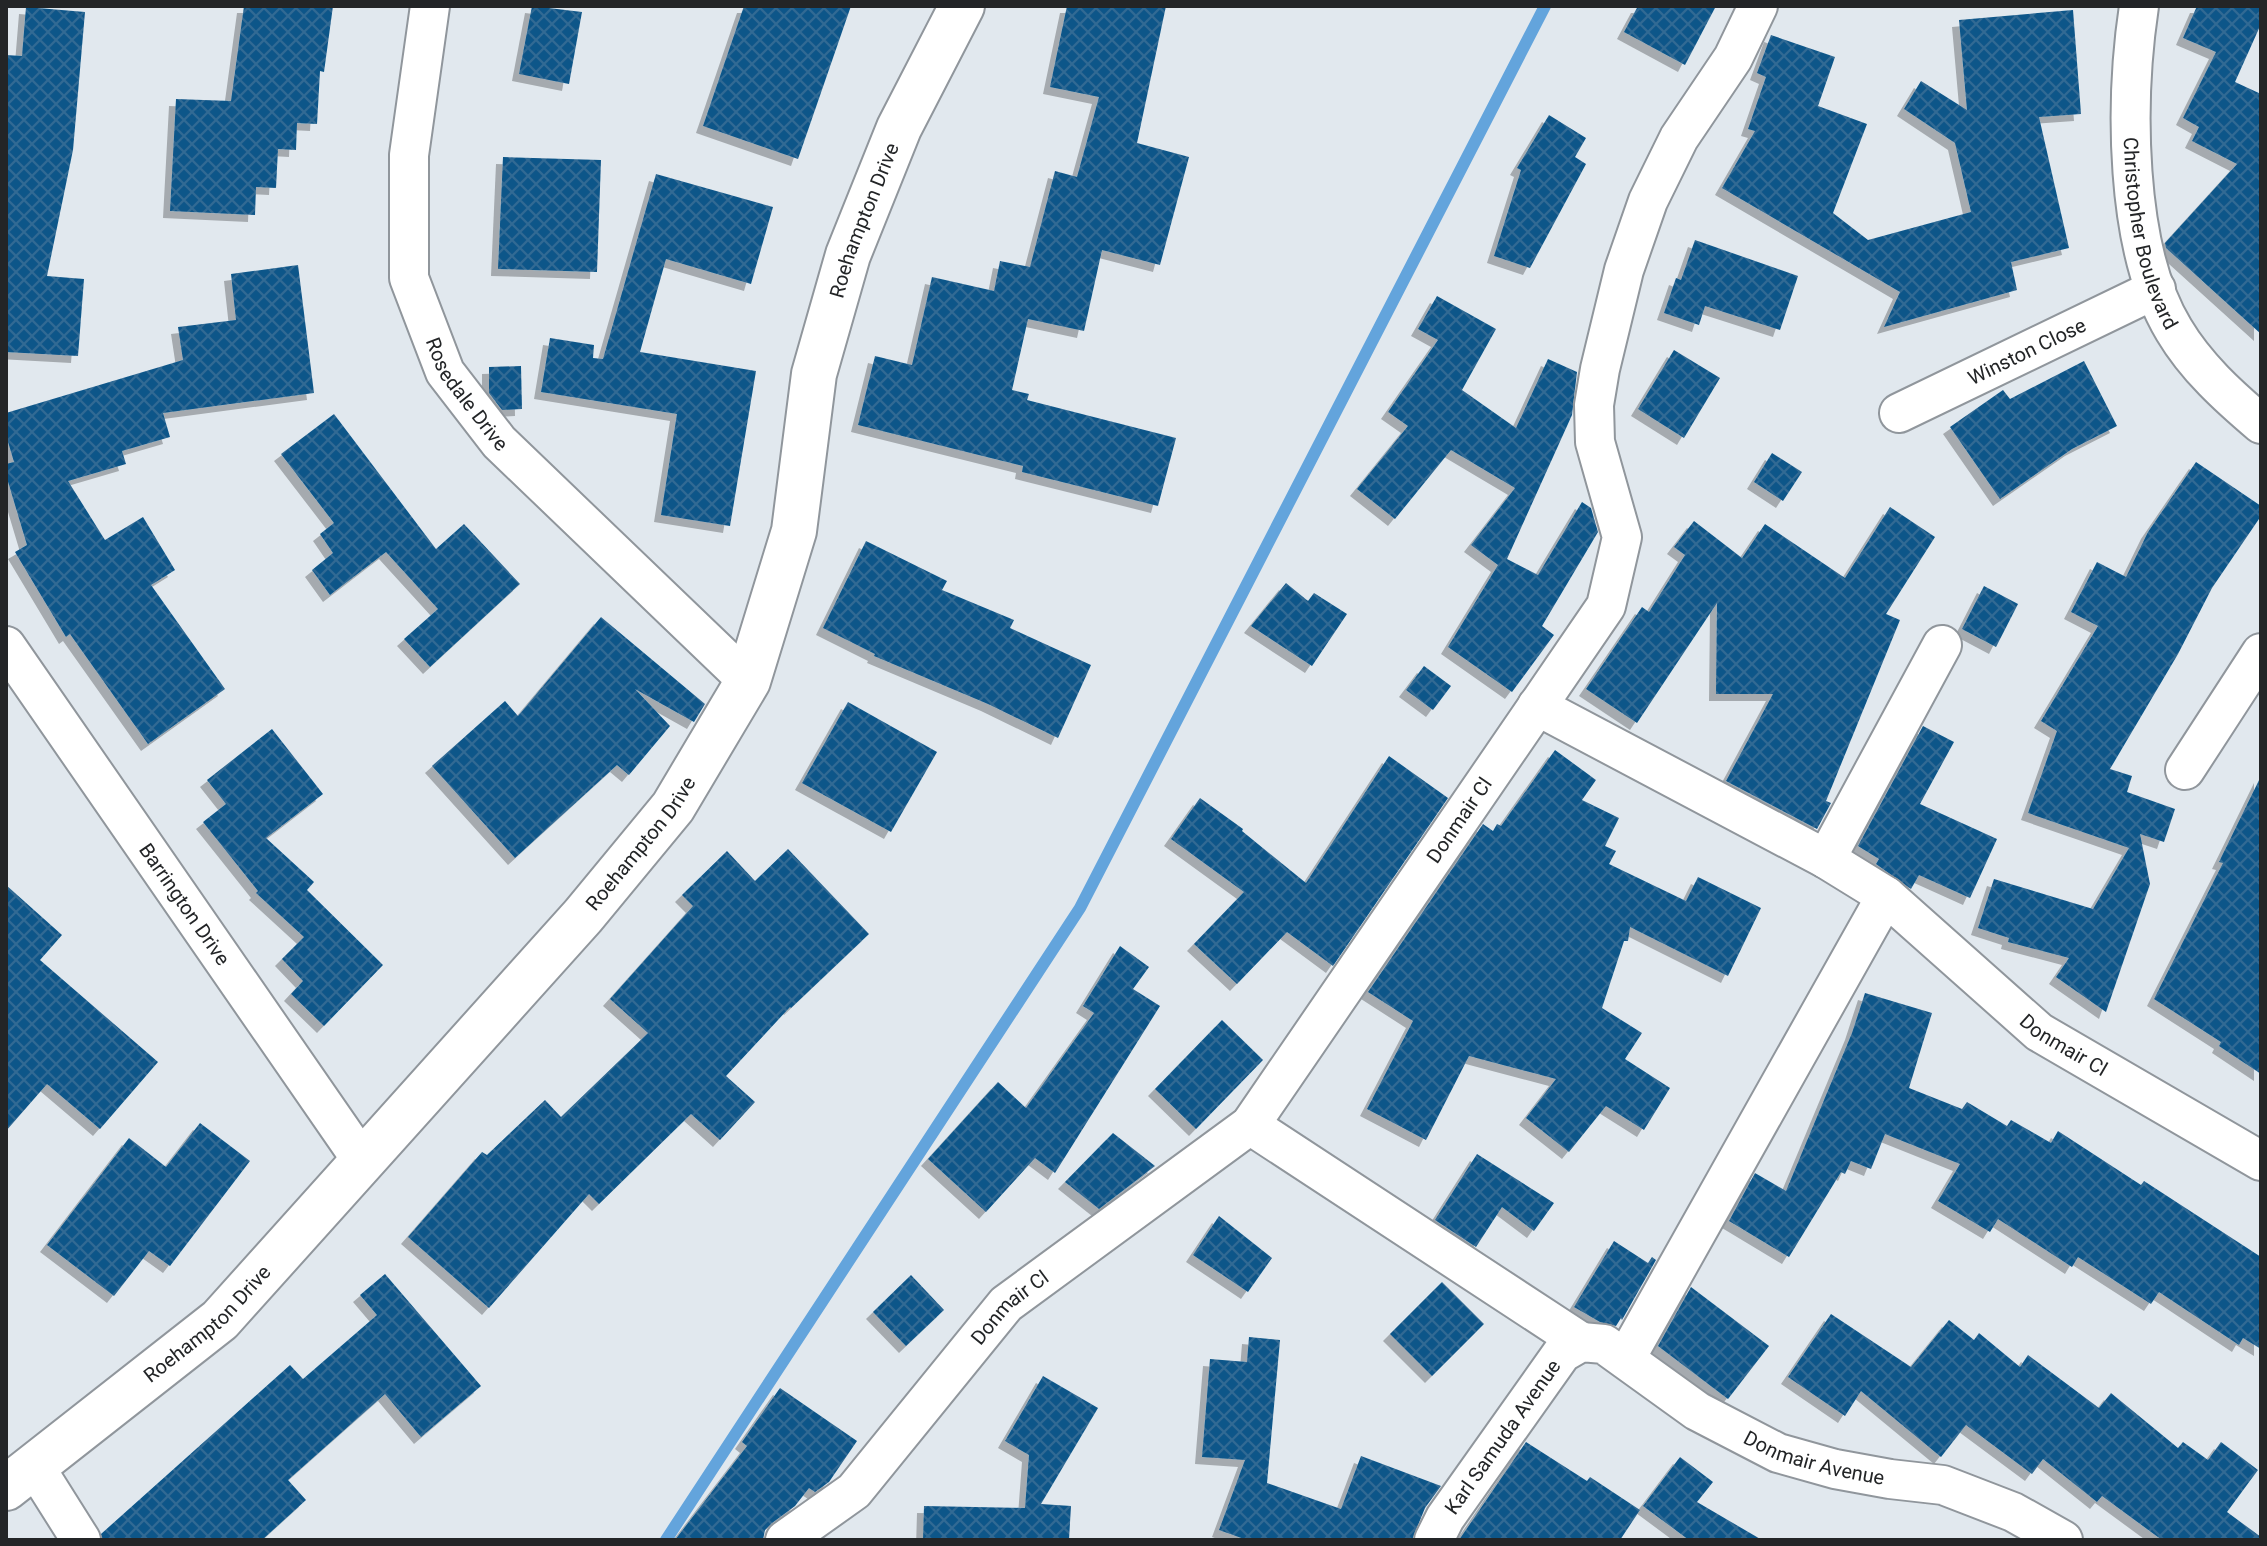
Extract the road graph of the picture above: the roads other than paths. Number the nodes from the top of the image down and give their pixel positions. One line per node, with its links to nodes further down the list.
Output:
1 (430, 6): 11 (street, Rosedale Drive)
2 (962, 6): 11 (street, Roehampton Drive)
3 (1758, 6): 12 (street)
4 (2139, 6): 5 (street, Christopher Boulevard)
5 (2156, 289): 6 (street, Winston Close); 7 (street, Christopher Boulevard)
6 (1899, 413)
7 (2261, 424)
8 (1942, 645): 14 (street)
9 (6, 646): 18 (street, Barrington Drive)
10 (2261, 653): 13 (street)
11 (748, 681): 18 (street, Roehampton Drive)
12 (1537, 706): 14 (street, Donmair Cl); 16 (street, Donmair Cl)
13 (2185, 770)
14 (1826, 859): 15 (street, Donmair Cl)
15 (1886, 896): 17 (street, Donmair Cl); 20 (street)
16 (1250, 1125): 19 (street, Donmair Avenue); 23 (street, Donmair Cl)
17 (2261, 1161)
18 (363, 1162): 21 (street, Roehampton Drive)
19 (1581, 1342): 20 (street, Donmair Avenue); 24 (street, Karl Samuda Avenue)
20 (1626, 1358): 25 (street, Donmair Avenue)
21 (21, 1478): 22 (street)
22 (81, 1540)
23 (785, 1540)
24 (1434, 1540)
25 (2063, 1540)

